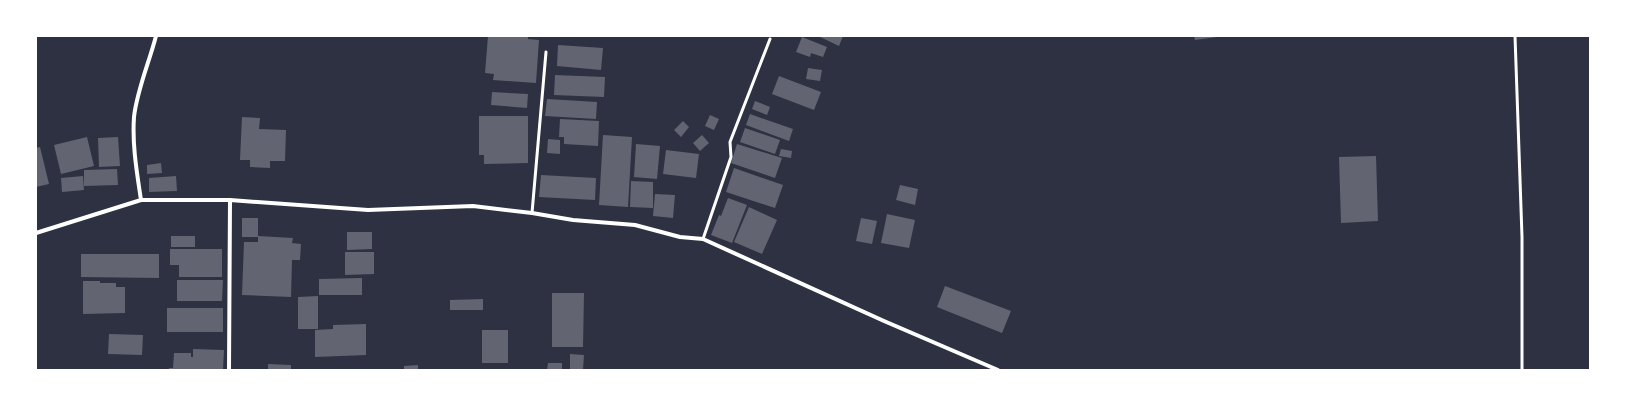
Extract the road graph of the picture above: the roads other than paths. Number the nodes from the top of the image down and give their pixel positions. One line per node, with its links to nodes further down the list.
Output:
1 (156, 36): 5 (street)
2 (1515, 36): 12 (lane)
3 (770, 39): 9 (lane)
4 (546, 52): 7 (lane)
5 (141, 200): 6 (street); 8 (street)
6 (230, 200): 7 (street); 10 (street)
7 (532, 213): 9 (street)
8 (36, 233)
9 (703, 239): 11 (street)
10 (229, 370)
11 (998, 370)
12 (1522, 370)

